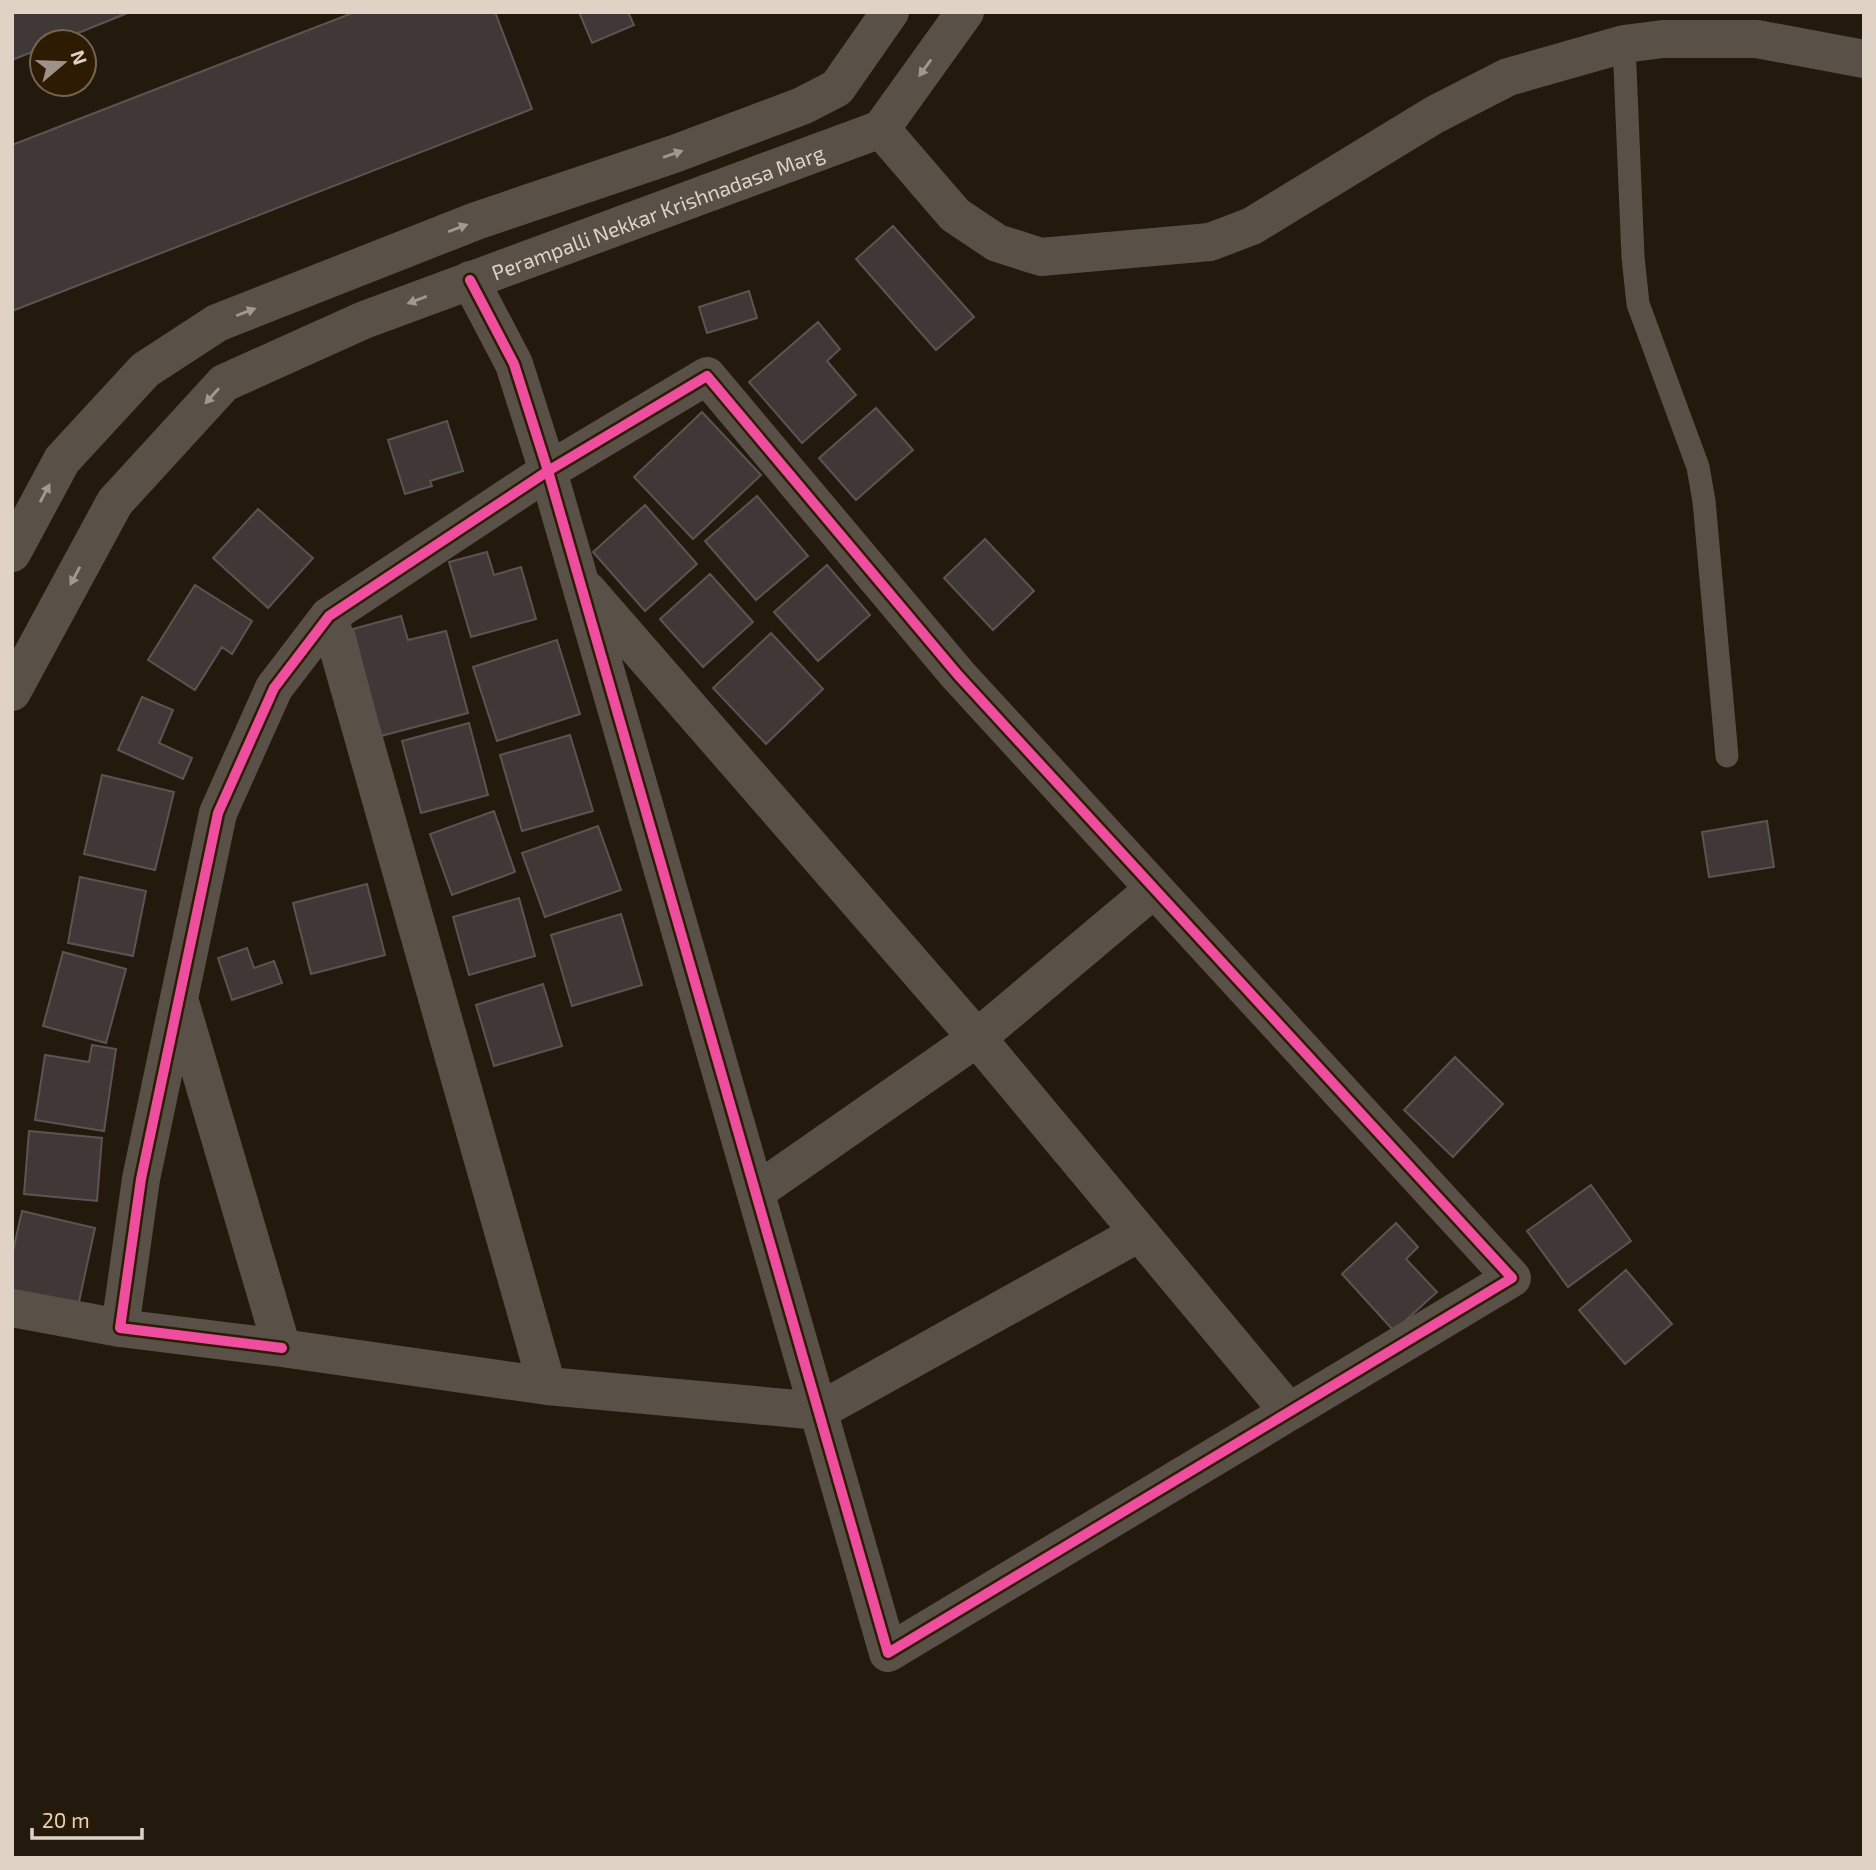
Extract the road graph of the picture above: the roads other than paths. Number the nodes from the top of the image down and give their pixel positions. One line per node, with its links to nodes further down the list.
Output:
1 (890, 12): 8 (street, one-way to 1)
2 (965, 12): 5 (street, one-way to 5)
3 (1624, 44): 4 (street); 5 (street); 12 (lane)
4 (1864, 59)
5 (881, 129): 6 (street, Perampalli Nekkar Krishnadasa Marg)
6 (470, 280): 7 (street); 11 (street, Perampalli Nekkar Krishnadasa Marg, one-way to 11)
7 (548, 471): 9 (street); 10 (street); 13 (street)
8 (12, 553)
9 (579, 580): 15 (street); 16 (street)
10 (328, 617): 14 (street); 21 (street)
11 (12, 692)
12 (1727, 756)
13 (1154, 889): 15 (street); 23 (street)
14 (178, 997): 19 (street); 20 (street)
15 (977, 1038): 16 (street); 17 (street)
16 (756, 1192): 22 (street)
17 (1139, 1233): 22 (street); 23 (street)
18 (12, 1308): 19 (street)
19 (120, 1328): 20 (street)
20 (282, 1348): 21 (street)
21 (547, 1386): 22 (street)
22 (819, 1411): 23 (street)
23 (1289, 1412)

